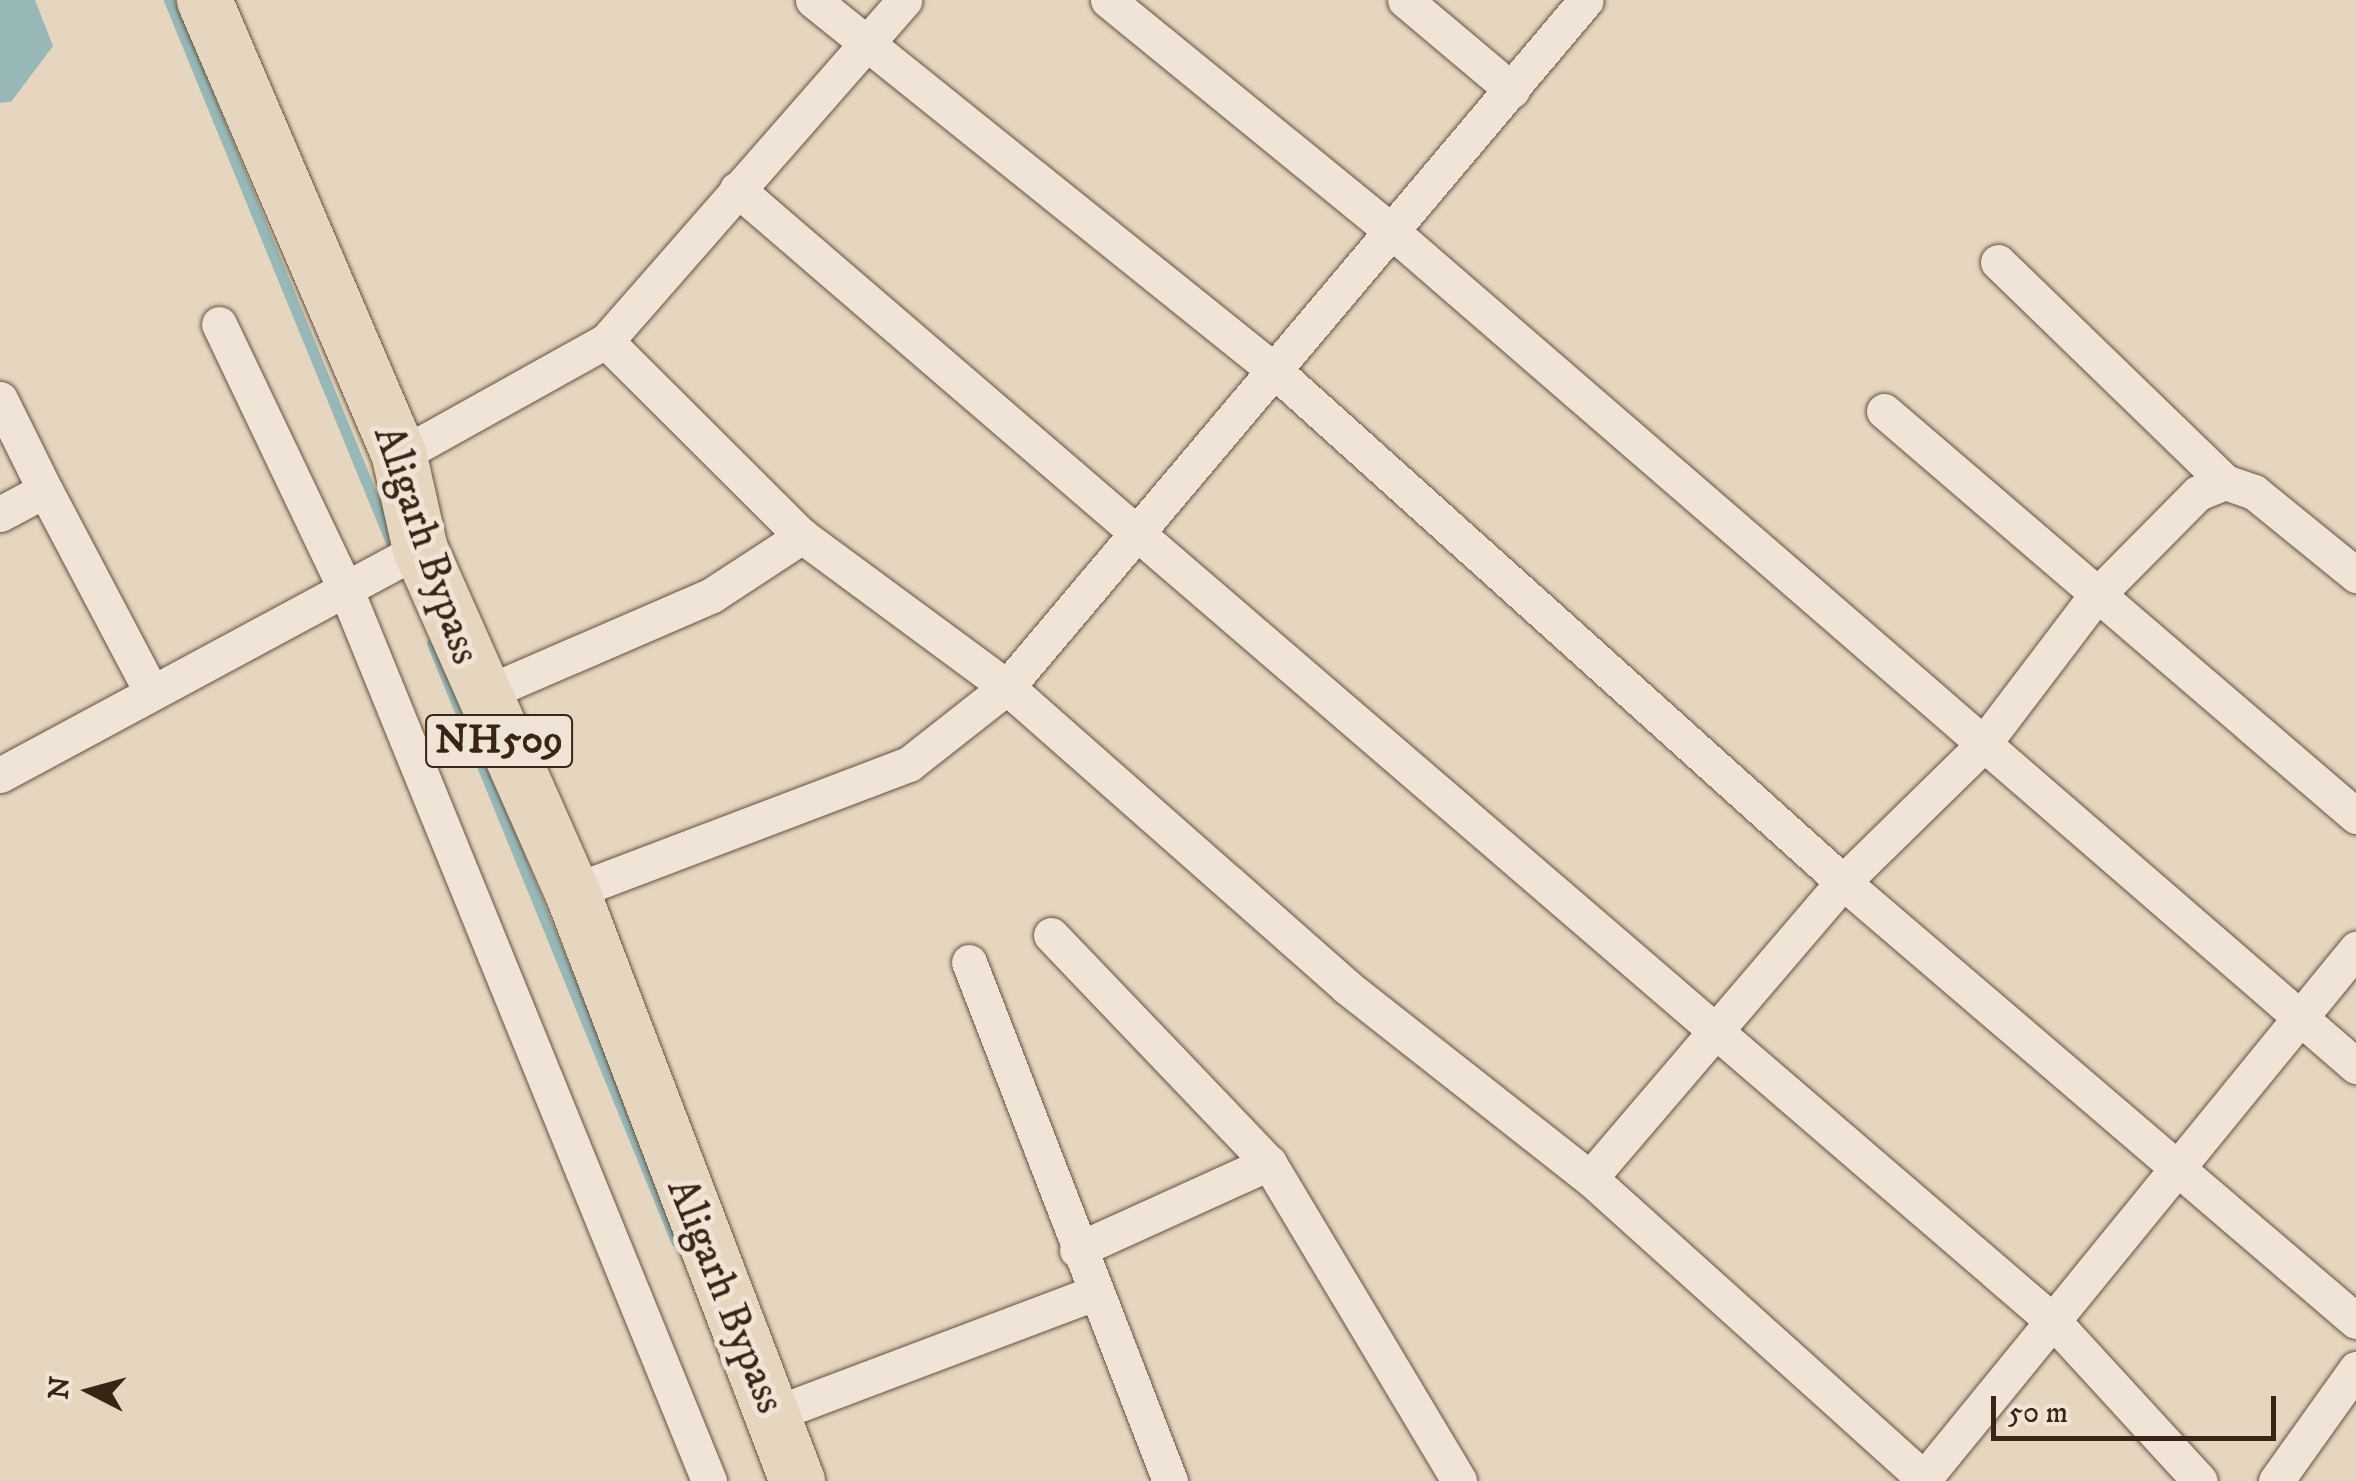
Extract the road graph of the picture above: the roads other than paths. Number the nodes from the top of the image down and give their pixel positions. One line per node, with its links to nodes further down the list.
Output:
1 (204, 0): 17 (highway, Aligarh Bypass / NH509)
2 (813, 0): 7 (street)
3 (904, 0): 7 (street)
4 (1108, 0): 10 (street)
5 (1406, 0): 8 (street)
6 (1586, 0): 8 (street)
7 (862, 48): 9 (street); 14 (street)
8 (1512, 90): 10 (street)
9 (738, 189): 13 (street); 21 (street)
10 (1396, 234): 14 (street); 30 (street)
11 (1998, 262): 18 (street)
12 (219, 324): 25 (street)
13 (606, 340): 17 (street); 22 (street)
14 (1275, 372): 21 (street); 33 (street)
15 (0, 399): 19 (street)
16 (1884, 411): 26 (street)
17 (399, 456): 23 (highway, Aligarh Bypass / NH509)
18 (2226, 482): 24 (street); 26 (street)
19 (45, 490): 20 (street); 28 (street)
20 (0, 514)
21 (1137, 526): 27 (street); 39 (street)
22 (802, 536): 27 (street); 29 (street)
23 (413, 552): 25 (street); 29 (highway, Aligarh Bypass / NH509)
24 (2356, 575)
25 (357, 584): 28 (street); 51 (street)
26 (2094, 598): 30 (street); 32 (street)
27 (1006, 687): 34 (street); 43 (street)
28 (152, 692): 31 (street)
29 (479, 696): 34 (highway, Aligarh Bypass / NH509)
30 (1980, 747): 33 (street); 38 (street)
31 (0, 775)
32 (2356, 816)
33 (1843, 882): 39 (street); 42 (street)
34 (572, 892): 49 (highway, Aligarh Bypass / NH509)
35 (1051, 936): 41 (street)
36 (2356, 948): 38 (street)
37 (970, 962): 44 (street)
38 (2300, 1016): 40 (street); 42 (street)
39 (1721, 1032): 43 (street); 47 (street)
40 (2356, 1066)
41 (1269, 1162): 44 (street); 54 (street)
42 (2183, 1165): 46 (street); 47 (street)
43 (1590, 1178): 50 (street)
44 (1077, 1250): 45 (street)
45 (1095, 1292): 49 (street); 53 (street)
46 (2356, 1321)
47 (2055, 1323): 50 (street); 55 (street)
48 (2356, 1369): 56 (street)
49 (774, 1414): 52 (highway, Aligarh Bypass / NH509)
50 (1924, 1480)
51 (709, 1481)
52 (797, 1481)
53 (1170, 1481)
54 (1459, 1481)
55 (2200, 1481)
56 (2276, 1481)

